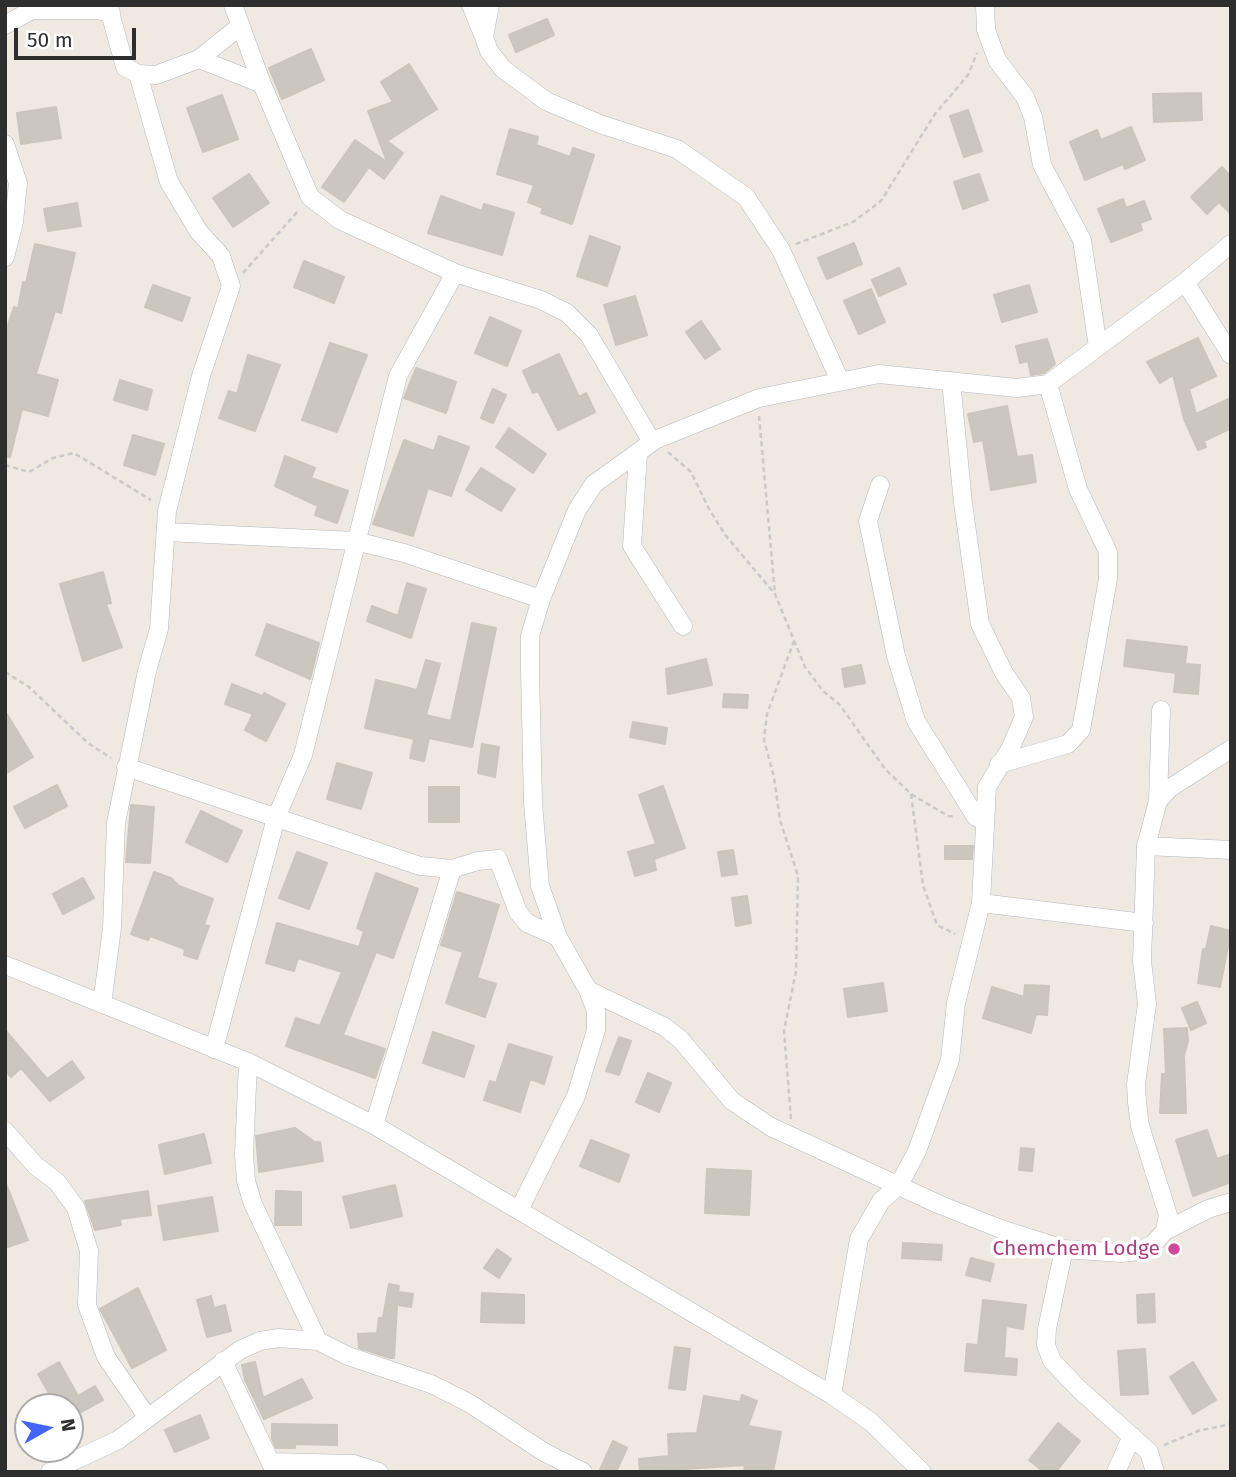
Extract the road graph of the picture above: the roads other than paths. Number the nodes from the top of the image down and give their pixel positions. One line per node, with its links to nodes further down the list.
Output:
1 (233, 5): 8 (street)
2 (471, 5): 9 (street)
3 (490, 5): 9 (street)
4 (985, 5): 18 (street)
5 (37, 8): 6 (street); 7 (street)
6 (110, 9): 11 (street)
7 (5, 25)
8 (239, 27): 10 (street); 12 (street)
9 (484, 37): 20 (street)
10 (199, 59): 11 (street); 12 (street)
11 (138, 74): 26 (street)
12 (262, 84): 16 (street)
13 (5, 144): 15 (street)
14 (1231, 244): 17 (street)
15 (5, 257)
16 (455, 273): 23 (street); 27 (street)
17 (1185, 282): 18 (street); 19 (street)
18 (1098, 347): 22 (street)
19 (1231, 355)
20 (840, 381): 21 (street); 23 (street)
21 (951, 381): 22 (street); 32 (street)
22 (1048, 384): 32 (street)
23 (653, 441): 24 (street)
24 (638, 454): 28 (street); 29 (street)
25 (880, 485): 36 (street)
26 (167, 532): 27 (street); 33 (street)
27 (355, 541): 28 (street); 35 (street)
28 (541, 599): 42 (street)
29 (683, 626)
30 (1161, 710): 34 (street)
31 (1231, 749): 34 (street)
32 (999, 764): 36 (street)
33 (126, 767): 35 (street); 45 (street)
34 (1158, 801): 37 (street)
35 (276, 818): 39 (street); 46 (street)
36 (980, 818): 40 (street)
37 (1146, 846): 38 (street); 41 (street)
38 (1231, 850)
39 (452, 869): 42 (street); 48 (street)
40 (981, 903): 41 (street); 50 (street)
41 (1144, 923): 53 (street)
42 (558, 937): 44 (street)
43 (5, 965): 45 (street)
44 (588, 990): 50 (street); 52 (street)
45 (102, 1004): 46 (street)
46 (214, 1049): 47 (street)
47 (248, 1062): 48 (street); 55 (street)
48 (374, 1125): 52 (street)
49 (5, 1130): 58 (street)
50 (899, 1185): 54 (street); 57 (street)
51 (1231, 1202): 53 (street)
52 (519, 1210): 57 (street)
53 (1165, 1231): 54 (street)
54 (1064, 1249): 59 (street)
55 (318, 1341): 56 (street); 63 (street)
56 (223, 1360): 58 (street); 60 (street)
57 (832, 1395): 64 (street)
58 (148, 1418): 61 (street)
59 (1132, 1436): 65 (street); 66 (street)
60 (273, 1467): 62 (street)
61 (50, 1472)
62 (379, 1472)
63 (583, 1472)
64 (922, 1472)
65 (1116, 1472)
66 (1155, 1472)

